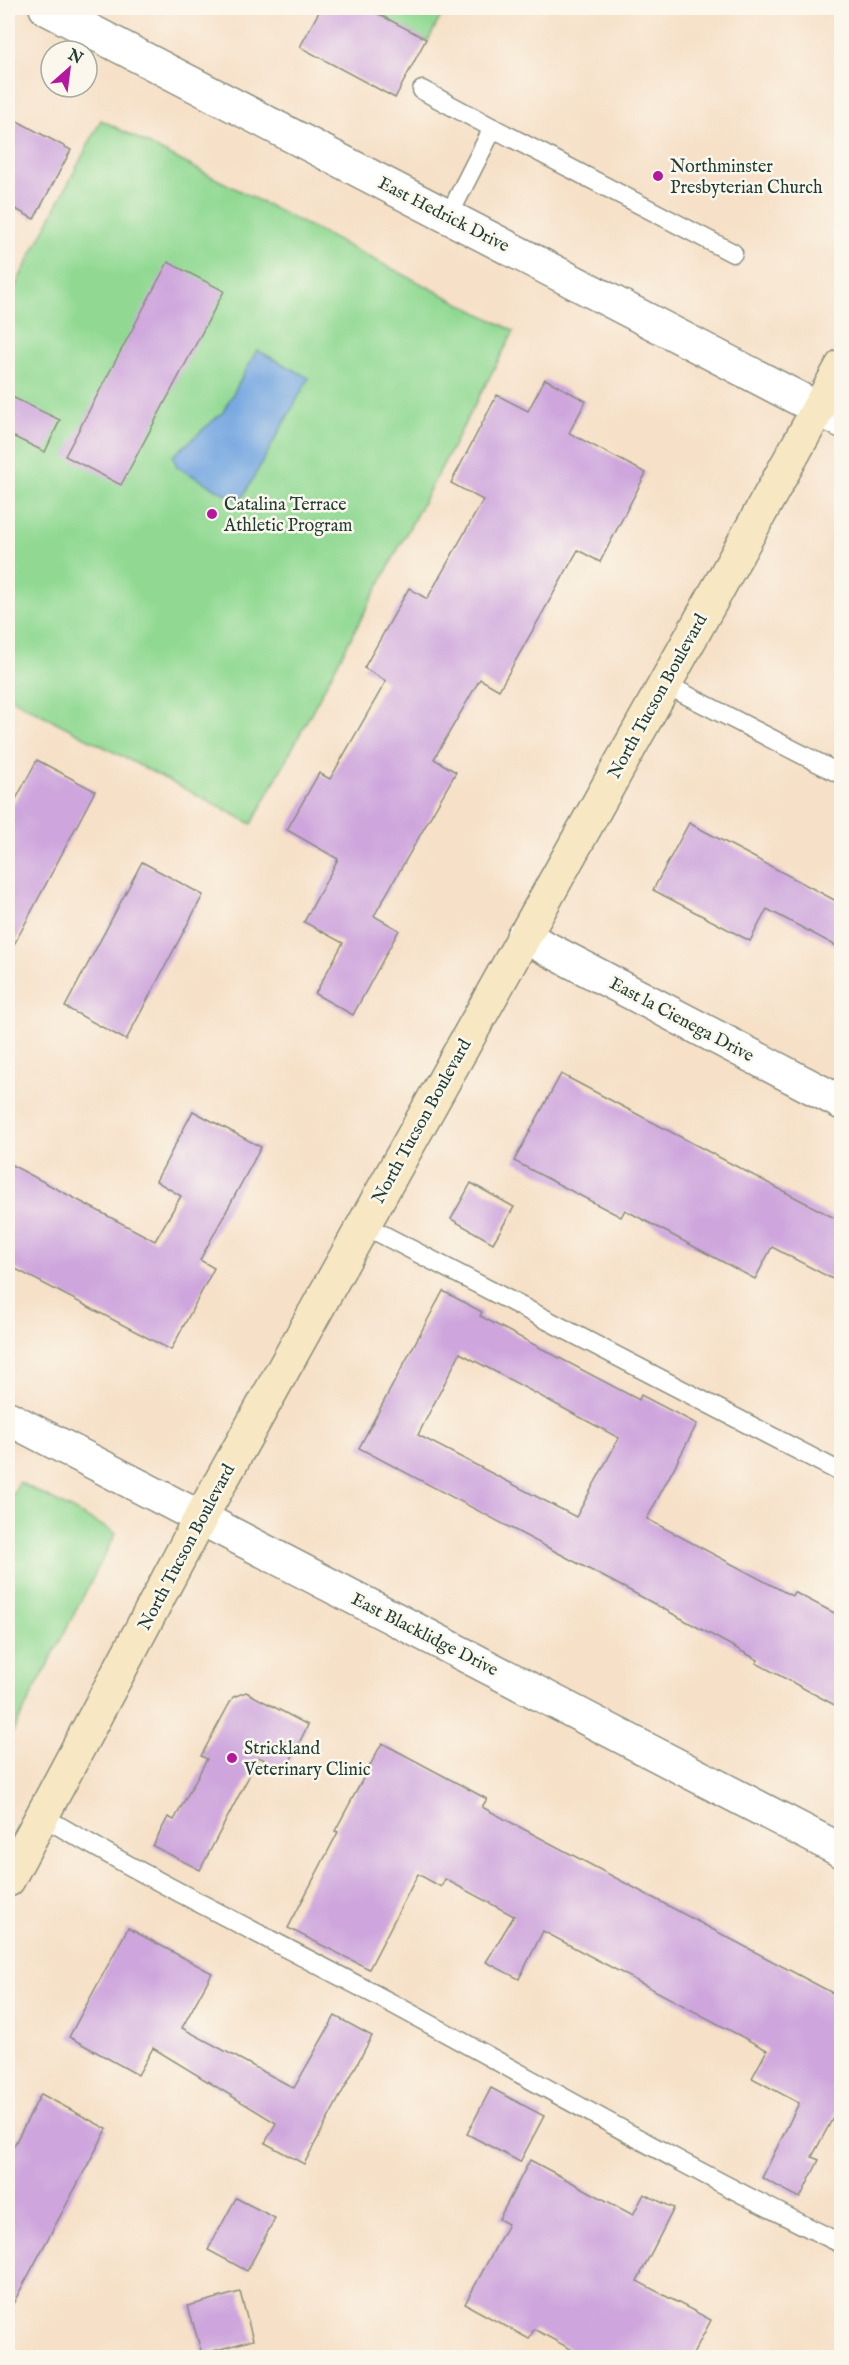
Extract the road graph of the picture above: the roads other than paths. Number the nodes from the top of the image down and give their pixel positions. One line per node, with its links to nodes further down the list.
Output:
1 (46, 8): 4 (street, East Hedrick Drive)
2 (422, 90): 3 (lane)
3 (492, 128): 4 (lane); 5 (lane)
4 (448, 217): 7 (street, East Hedrick Drive)
5 (733, 253)
6 (842, 366): 7 (main road, North Tucson Boulevard)
7 (830, 415): 8 (main road, North Tucson Boulevard)
8 (665, 684): 9 (lane); 10 (main road, North Tucson Boulevard)
9 (842, 775)
10 (523, 936): 11 (street, East la Cienega Drive); 12 (main road, North Tucson Boulevard)
11 (842, 1103)
12 (364, 1225): 14 (lane); 15 (main road, North Tucson Boulevard)
13 (8, 1418): 15 (street, East Blacklidge Drive)
14 (842, 1473)
15 (201, 1517): 16 (main road, North Tucson Boulevard); 17 (street, East Blacklidge Drive)
16 (42, 1816): 18 (main road, North Tucson Boulevard); 19 (lane)
17 (842, 1851)
18 (8, 1880)
19 (842, 2244)

